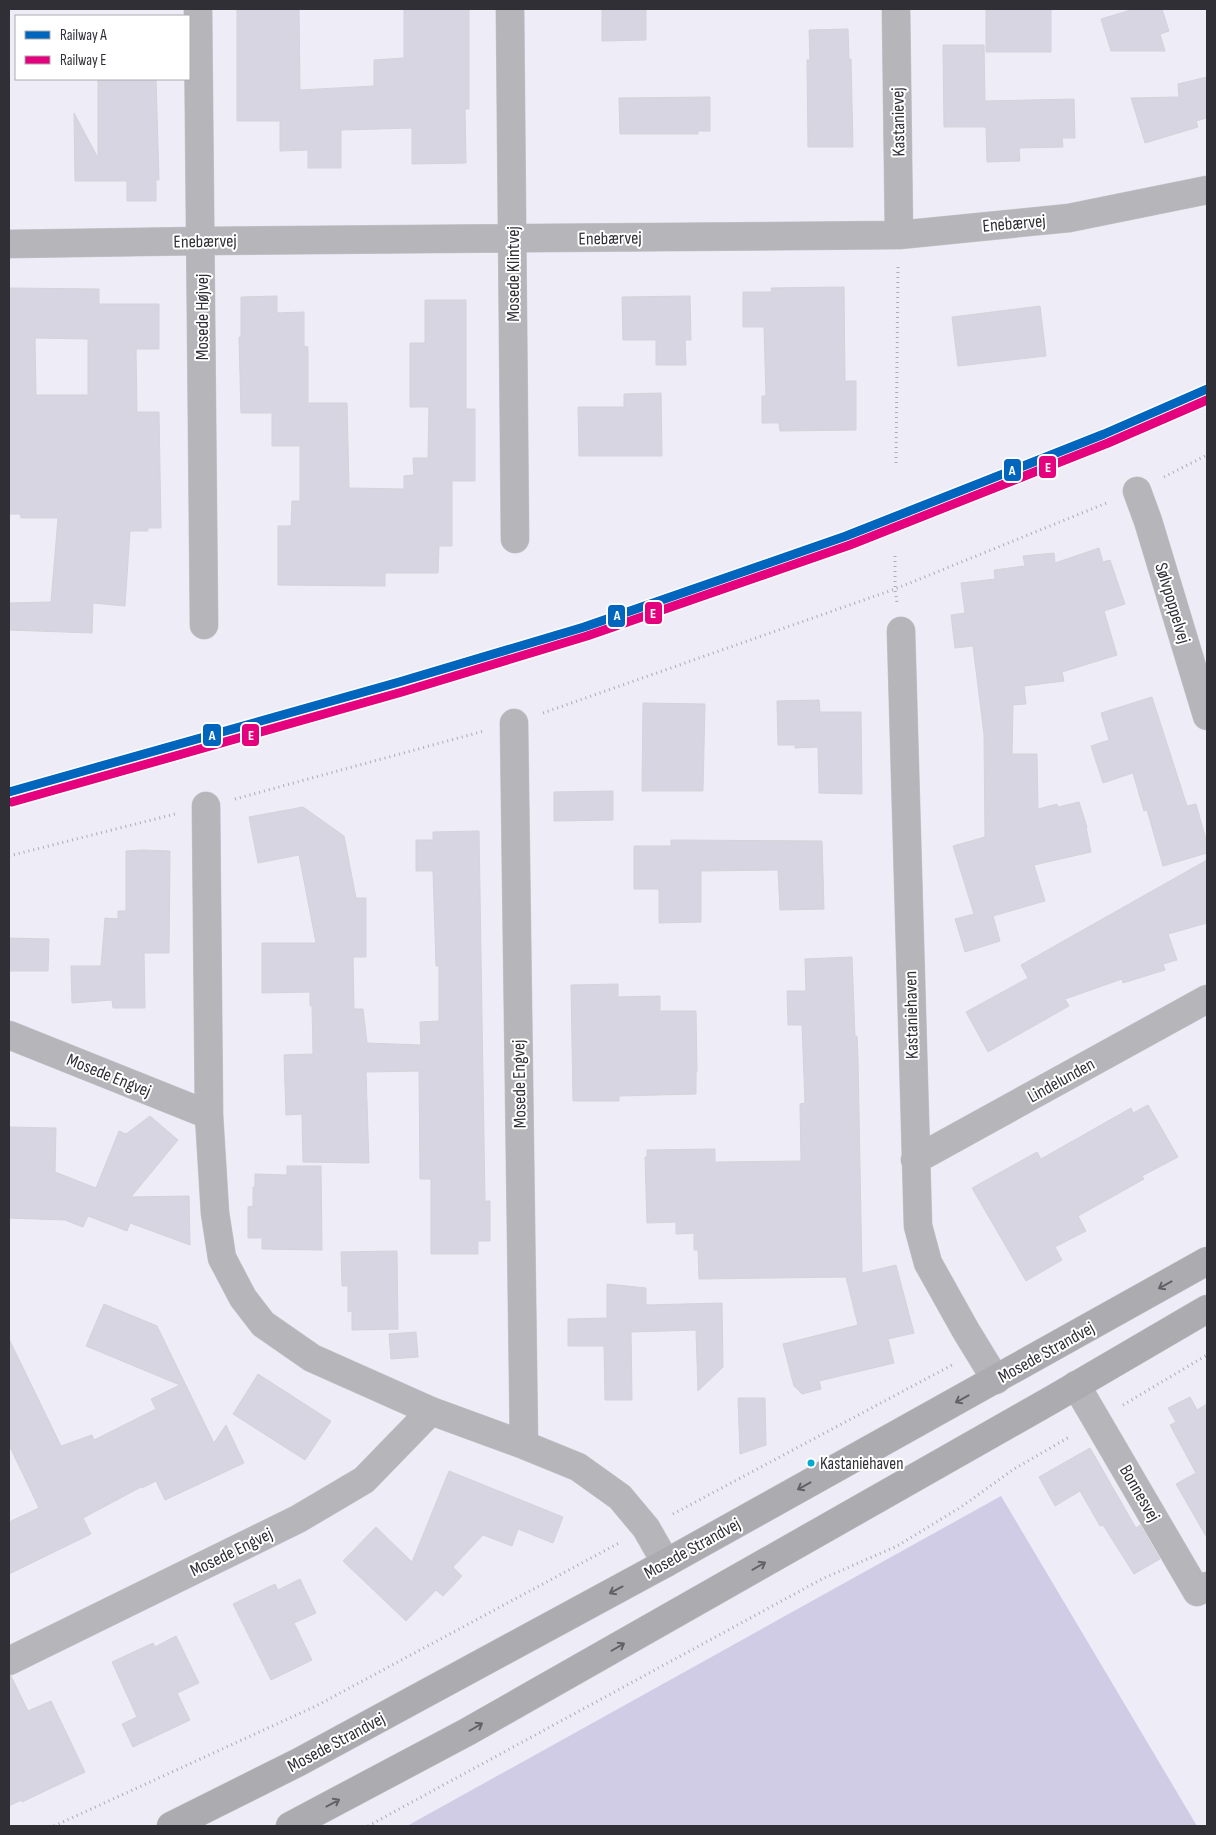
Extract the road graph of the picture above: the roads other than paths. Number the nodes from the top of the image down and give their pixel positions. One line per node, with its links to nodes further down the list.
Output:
1 (198, 9): 7 (street, Mosede Højvej)
2 (510, 9): 6 (street, Mosede Klintvej)
3 (896, 9): 5 (street, Kastanievej)
4 (1207, 190): 5 (street, Enebærvej)
5 (898, 235): 6 (street, Enebærvej)
6 (512, 239): 7 (street, Enebærvej); 10 (street, Mosede Klintvej)
7 (201, 241): 8 (street, Enebærvej); 11 (street, Mosede Højvej)
8 (9, 244)
9 (1137, 491): 13 (street, Sølvpoppelvej)
10 (515, 539)
11 (204, 625)
12 (901, 630): 19 (street, Kastaniehaven)
13 (1207, 716)
14 (514, 723): 25 (street, Mosede Engvej)
15 (206, 806): 18 (street)
16 (1207, 998): 19 (street, Lindelunden)
17 (9, 1035): 18 (street, Mosede Engvej)
18 (209, 1115): 24 (street)
19 (915, 1160): 22 (street, Kastaniehaven)
20 (1207, 1261): 22 (main road, Mosede Strandvej, one-way to 22)
21 (1207, 1309): 23 (main road)
22 (996, 1380): 26 (main road, Mosede Strandvej, one-way to 26)
23 (1076, 1385): 27 (street, Bonnesvej); 30 (main road, one-way to 23)
24 (431, 1411): 25 (street); 28 (street, Mosede Engvej)
25 (524, 1445): 26 (street)
26 (666, 1562): 29 (main road, Mosede Strandvej, one-way to 29)
27 (1207, 1586)
28 (9, 1661)
29 (171, 1826)
30 (290, 1826)

